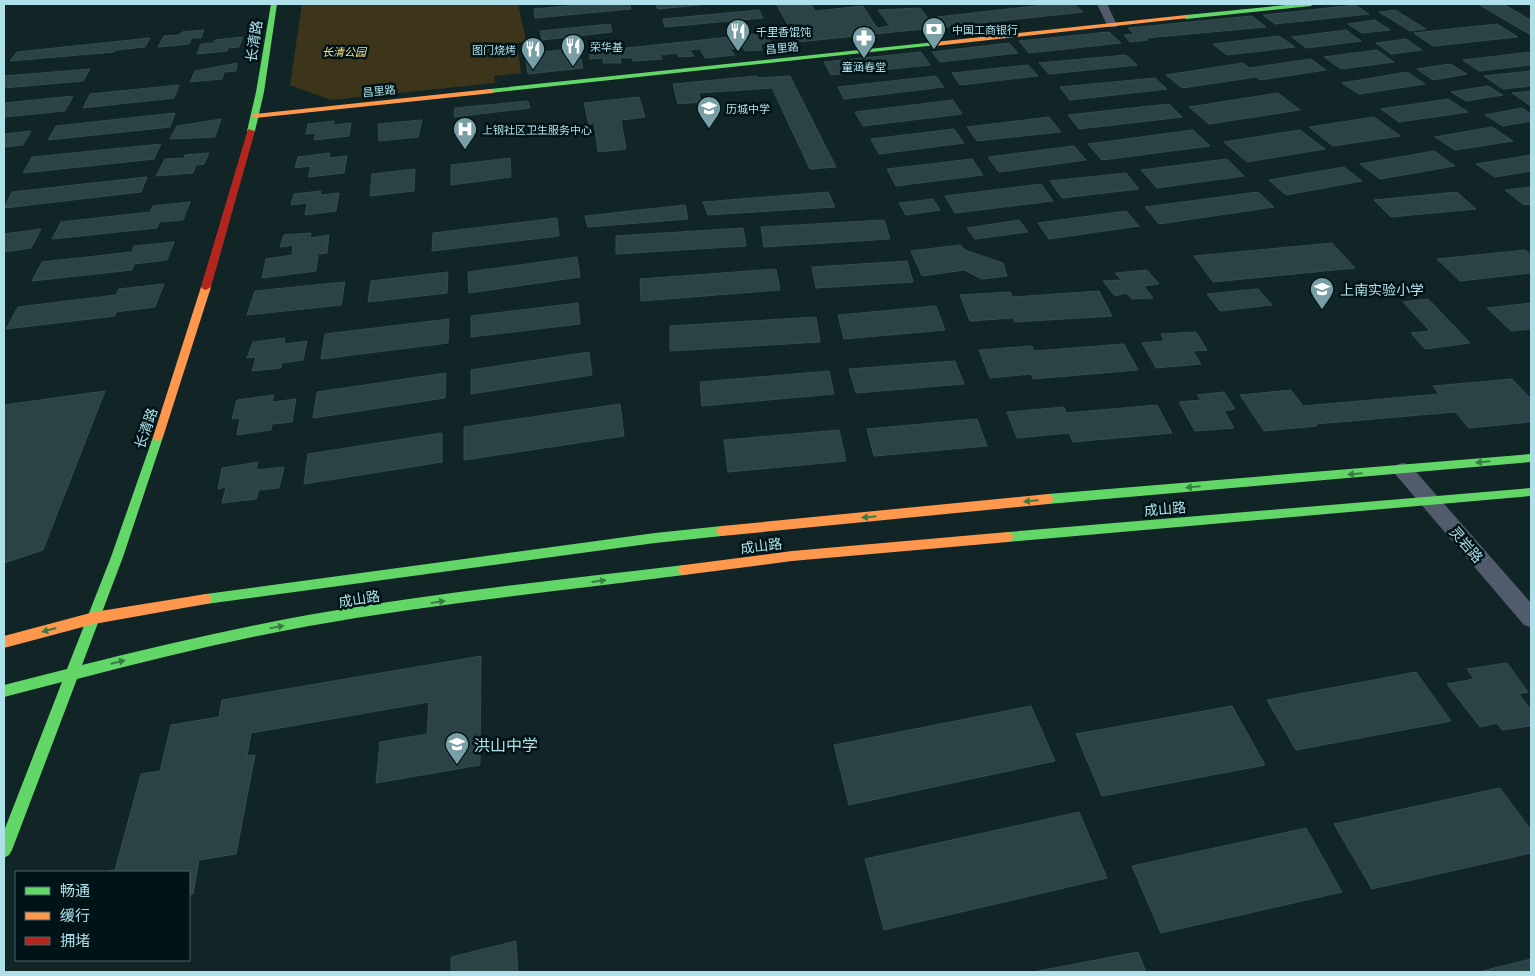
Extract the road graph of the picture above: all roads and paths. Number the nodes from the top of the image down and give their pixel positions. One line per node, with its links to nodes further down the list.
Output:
1 (274, 4): 5 (main road, 长清路)
2 (1102, 4): 4 (street)
3 (1311, 4): 4 (main road, 昌里路)
4 (1112, 25): 5 (main road, 昌里路)
5 (255, 116): 10 (main road, 长清路)
6 (1531, 458): 7 (main road, 成山路, one-way to 7)
7 (1403, 470): 9 (street, 灵岩路); 10 (main road, 成山路, one-way to 10)
8 (1531, 492): 9 (main road, 成山路)
9 (1430, 501): 11 (street, 灵岩路); 13 (main road, 成山路, one-way to 9)
10 (94, 618): 12 (main road, 成山路, one-way to 12); 13 (main road, 长清路)
11 (1531, 618)
12 (4, 642)
13 (71, 673): 14 (main road, 成山路); 15 (main road, 长清路)
14 (4, 691)
15 (4, 850)

